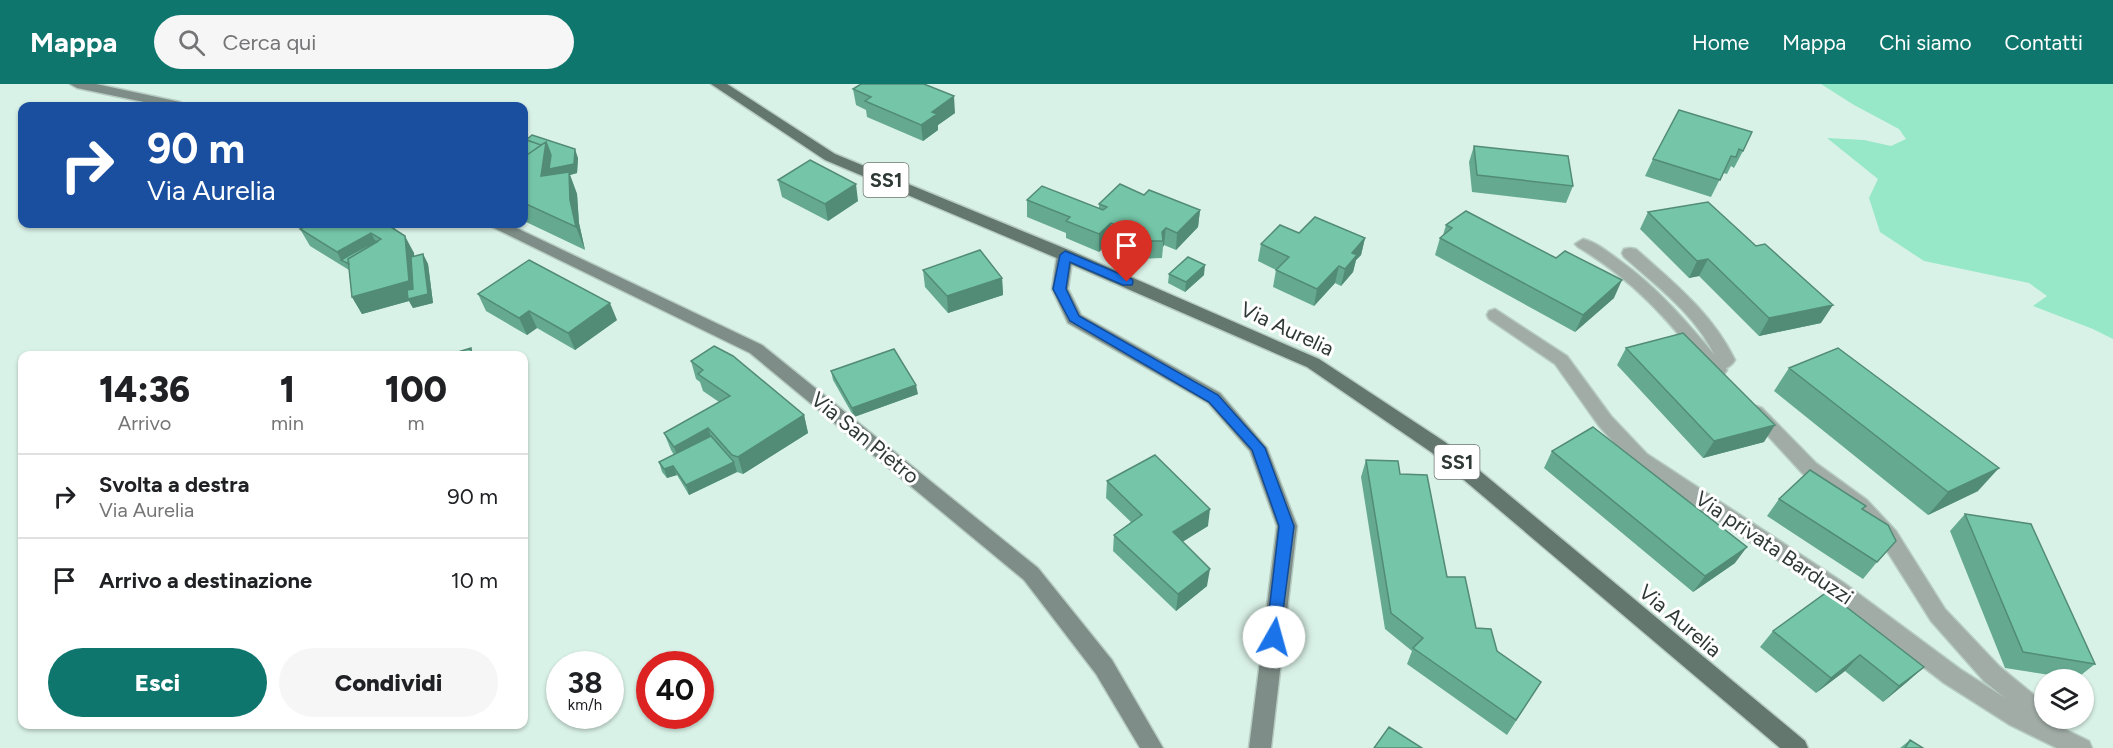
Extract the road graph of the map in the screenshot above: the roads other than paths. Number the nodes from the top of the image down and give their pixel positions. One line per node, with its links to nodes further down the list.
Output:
1 (77, 84): 3 (street)
2 (718, 84): 7 (main road, Via Aurelia / SS1)
3 (161, 102)
4 (506, 228): 14 (street, Via San Pietro)
5 (1583, 244): 9 (street)
6 (1630, 252): 9 (street)
7 (1065, 255): 15 (street); 16 (main road, Via Aurelia / SS1)
8 (1495, 315): 17 (street, Via privata Barduzzi)
9 (1714, 366): 10 (street)
10 (1729, 382)
11 (1743, 399): 12 (street)
12 (2034, 708)
13 (2064, 729): 18 (street)
14 (1152, 748)
15 (1260, 748)
16 (1797, 748)
17 (2081, 748)
18 (2091, 748)

